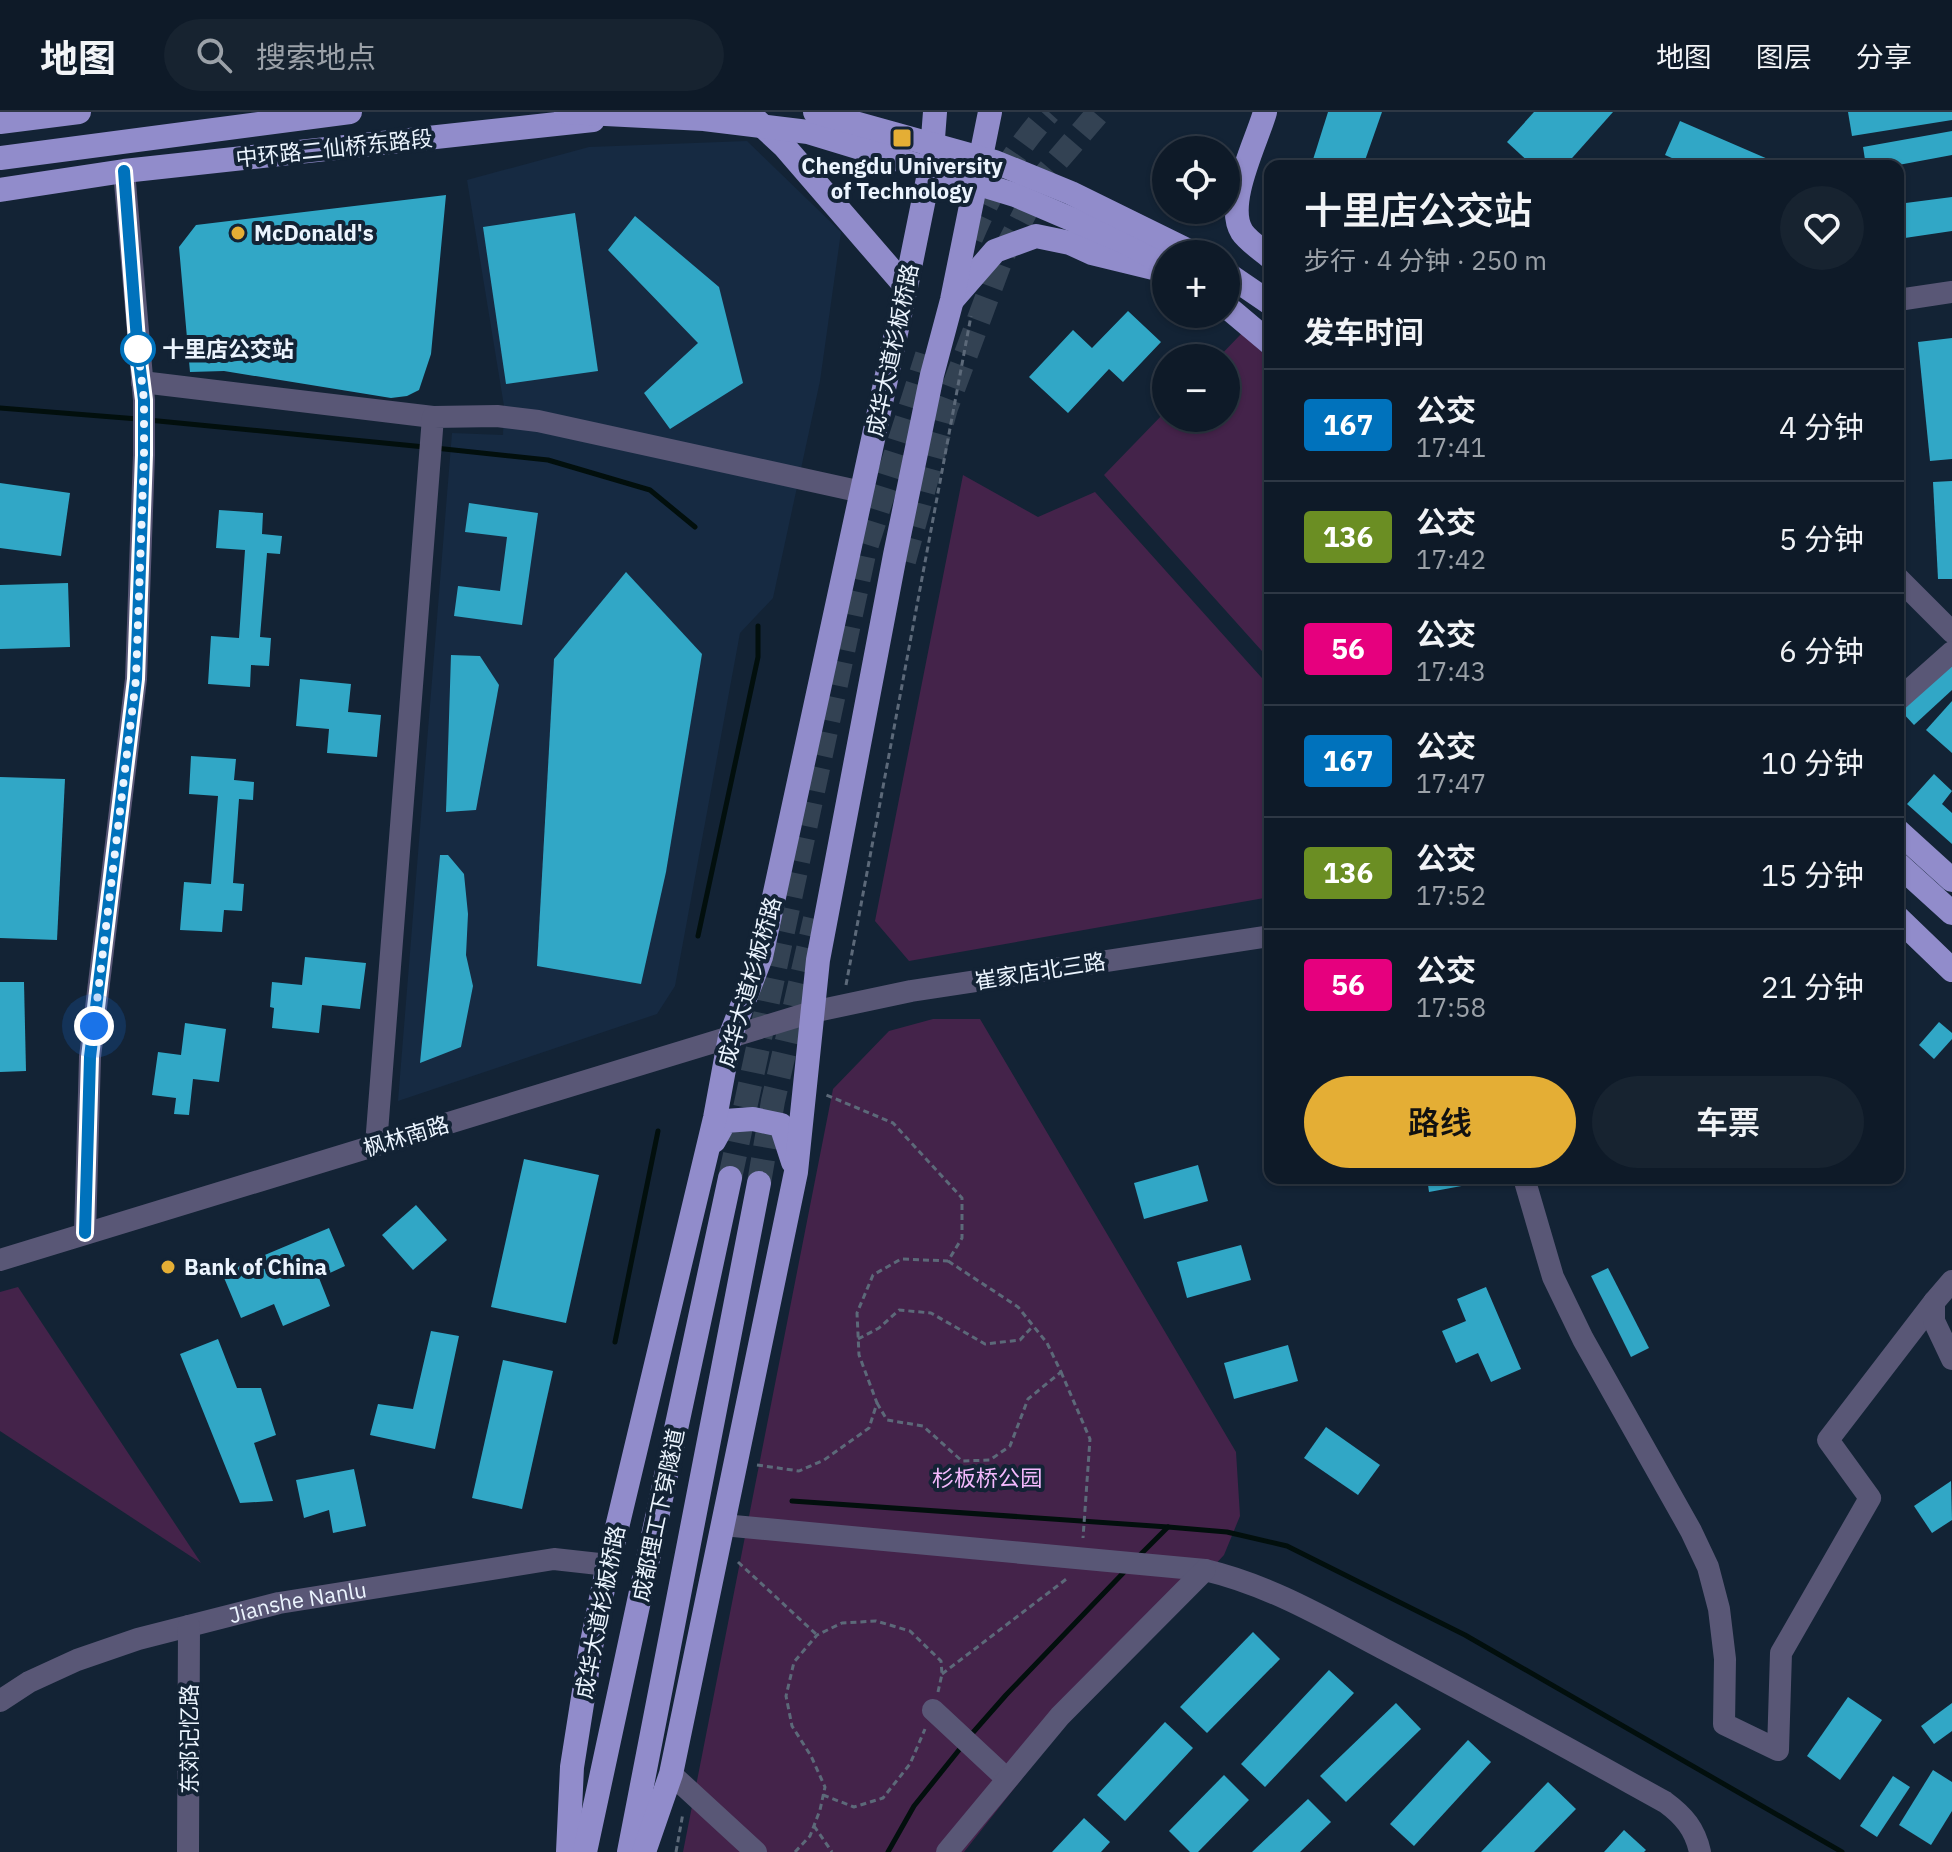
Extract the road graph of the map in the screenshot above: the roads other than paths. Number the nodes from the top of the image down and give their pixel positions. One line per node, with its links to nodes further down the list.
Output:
1 (79, 112): 11 (main road)
2 (350, 112): 12 (main road)
3 (532, 112): 14 (main road)
4 (566, 112): 18 (main road, bridge)
5 (669, 112): 13 (main road, 中环路二仙桥东路段)
6 (722, 112): 21 (main road)
7 (815, 112): 16 (main road, bridge)
8 (935, 112): 21 (main road, 成华大道杉板桥路)
9 (990, 112): 25 (main road, 成华大道杉板桥路)
10 (1265, 112): 17 (main road)
11 (0, 122)
12 (0, 158)
13 (124, 171): 15 (main road, 中环路二仙桥东路段); 30 (street)
14 (0, 178)
15 (0, 190)
16 (1167, 240)
17 (1264, 252)
18 (1152, 259)
19 (1152, 265): 25 (main road)
20 (1240, 283): 23 (main road)
21 (906, 287): 32 (main road, 成华大道杉板桥路)
22 (1952, 292): 24 (street)
23 (1264, 299)
24 (1904, 299)
25 (952, 300): 46 (main road, 成华大道杉板桥路)
26 (1240, 312): 28 (main road)
27 (1240, 316): 29 (main road)
28 (1264, 327)
29 (1264, 338)
30 (143, 391): 31 (street); 54 (street)
31 (432, 427): 32 (street); 48 (street)
32 (862, 492): 47 (main road, 成华大道杉板桥路)
33 (1904, 584): 34 (street)
34 (1952, 632)
35 (1952, 652): 36 (street)
36 (1904, 695)
37 (1904, 836): 39 (main road)
38 (1904, 869): 41 (main road, bridge)
39 (1952, 880)
40 (1904, 903): 44 (main road)
41 (1952, 913)
42 (1904, 924): 45 (main road)
43 (1264, 937): 46 (street, 崔家店北三路)
44 (1952, 947)
45 (1952, 970)
46 (812, 1012): 47 (street, 枫林南路); 50 (main road, 成华大道杉板桥路)
47 (730, 1037): 48 (street, 枫林南路); 49 (main road, 成华大道杉板桥路)
48 (376, 1145): 54 (street, 枫林南路)
49 (706, 1156): 50 (main road); 60 (main road, 成华大道杉板桥路)
50 (796, 1172): 59 (main road, 成华大道杉板桥路)
51 (730, 1178): 69 (main road, 成都理工下穿隧道)
52 (759, 1183): 70 (main road, 成都理工下穿隧道)
53 (1526, 1184): 57 (street)
54 (85, 1233): 55 (street, 枫林南路)
55 (0, 1260)
56 (1952, 1281): 57 (street)
57 (1934, 1302): 58 (street)
58 (1952, 1359)
59 (723, 1525): 61 (street); 66 (main road, 成华大道杉板桥路)
60 (608, 1565): 62 (street, Jianshe Nanlu); 68 (main road, 成华大道杉板桥路)
61 (1205, 1570): 65 (street); 74 (street)
62 (189, 1626): 63 (street, Jianshe Nanlu); 67 (street, 东郊记忆路)
63 (0, 1701)
64 (933, 1710): 65 (street)
65 (999, 1771): 73 (street)
66 (671, 1774): 71 (main road, 成华大道杉板桥路); 72 (street)
67 (188, 1852)
68 (568, 1852)
69 (585, 1852)
70 (629, 1852)
71 (644, 1852)
72 (756, 1852)
73 (947, 1852)
74 (1700, 1852)

